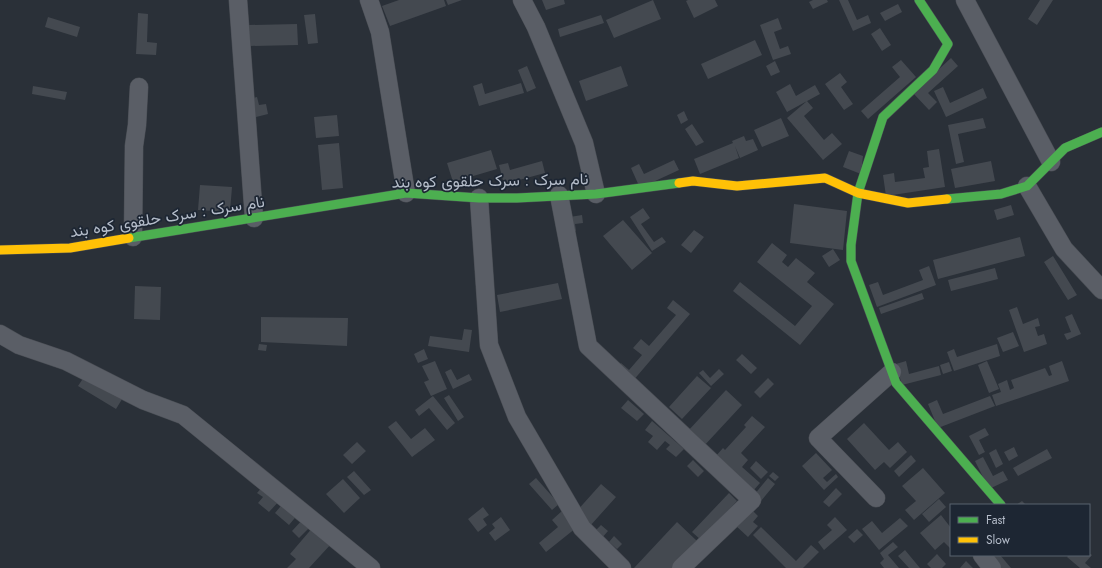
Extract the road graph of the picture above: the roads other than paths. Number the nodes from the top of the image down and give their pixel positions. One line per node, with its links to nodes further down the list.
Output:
1 (238, 0): 15 (street)
2 (369, 0): 10 (street)
3 (522, 0): 12 (street)
4 (919, 0): 11 (street)
5 (965, 0): 8 (street)
6 (139, 88): 16 (street)
7 (1102, 132): 8 (street, نام سرک : سرک حلقوی کوه بند)
8 (1051, 162): 9 (street, نام سرک : سرک حلقوی کوه بند)
9 (1027, 186): 11 (street, نام سرک : سرک حلقوی کوه بند); 18 (street)
10 (406, 193): 14 (street, نام سرک : سرک حلقوی کوه بند); 15 (street, نام سرک : سرک حلقوی کوه بند)
11 (858, 193): 12 (street, نام سرک : سرک حلقوی کوه بند); 20 (street)
12 (596, 194): 13 (street, نام سرک : سرک حلقوی کوه بند)
13 (558, 195): 14 (street, نام سرک : سرک حلقوی کوه بند); 26 (street)
14 (479, 198): 25 (street)
15 (254, 218): 16 (street, نام سرک : سرک حلقوی کوه بند)
16 (133, 237): 17 (street, نام سرک : سرک حلقوی کوه بند)
17 (0, 250)
18 (1102, 290)
19 (0, 334): 24 (street)
20 (892, 372): 21 (street); 22 (street)
21 (876, 498)
22 (1000, 504)
23 (983, 556): 27 (street)
24 (372, 568)
25 (622, 568)
26 (681, 568)
27 (992, 568)

